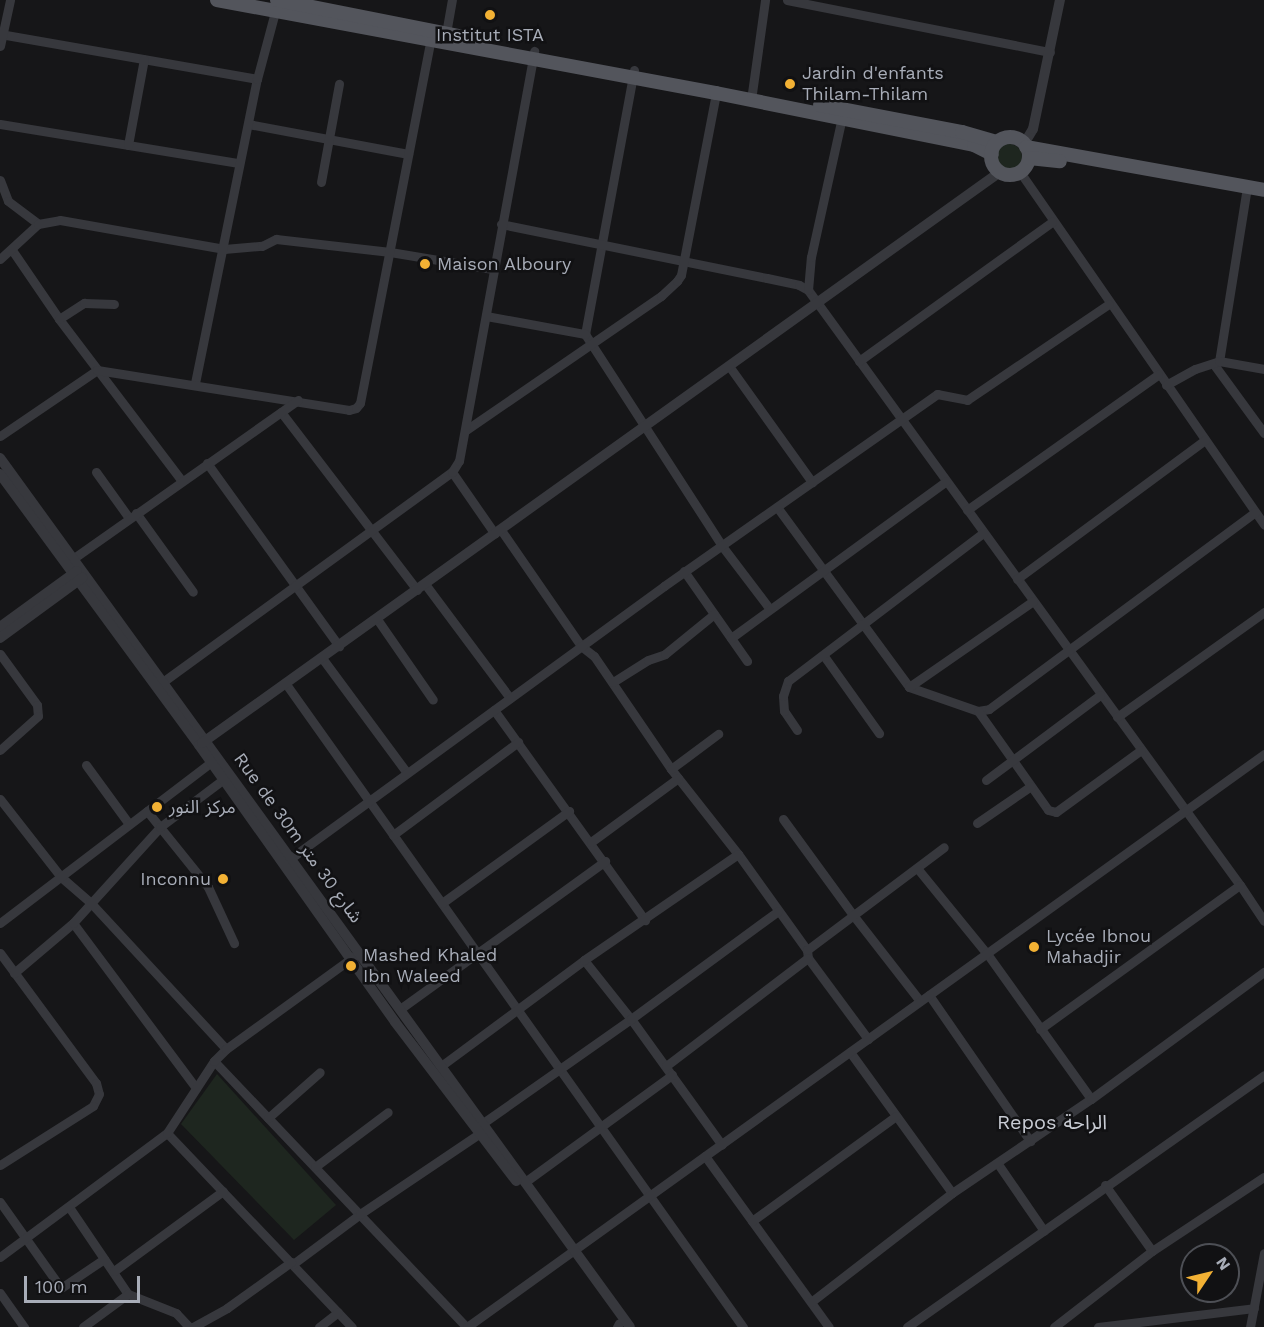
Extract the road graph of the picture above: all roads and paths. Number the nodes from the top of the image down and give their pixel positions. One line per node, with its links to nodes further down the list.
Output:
1 (10, 0): 8 (street)
2 (217, 0): 7 (main road)
3 (452, 0): 9 (street)
4 (765, 0): 18 (street)
5 (787, 0): 11 (street)
6 (1060, 0): 11 (street)
7 (277, 3): 9 (main road); 15 (street)
8 (1, 34): 10 (street); 13 (street)
9 (439, 36): 12 (main road); 26 (street)
10 (0, 46)
11 (1050, 52): 25 (street)
12 (534, 54): 14 (main road); 37 (street)
13 (144, 59): 15 (street); 23 (street)
14 (633, 73): 17 (main road); 18 (main road); 38 (street)
15 (257, 79): 21 (street)
16 (339, 84): 22 (street)
17 (716, 93): 18 (main road); 43 (street)
18 (752, 96): 19 (main road)
19 (843, 114): 24 (main road); 45 (street)
20 (0, 124): 23 (street)
21 (248, 124): 22 (street); 27 (street)
22 (329, 138): 26 (street); 31 (street)
23 (128, 145): 27 (street)
24 (994, 148): 25 (main road); 28 (main road)
25 (1027, 150): 29 (main road); 33 (main road)
26 (408, 154): 41 (street)
27 (239, 163): 39 (street)
28 (1000, 172): 29 (main road); 46 (street)
29 (1020, 172): 35 (street)
30 (0, 180): 36 (street)
31 (321, 182)
32 (1264, 190): 33 (main road)
33 (1246, 191): 34 (main road); 54 (street)
34 (1264, 199)
35 (1052, 222): 48 (street); 53 (street)
36 (38, 224): 39 (street); 40 (street)
37 (501, 224): 38 (street); 44 (street)
38 (600, 246): 43 (street); 51 (street)
39 (224, 249): 41 (street); 59 (street)
40 (12, 250): 42 (street); 50 (street)
41 (390, 252): 44 (street); 61 (street)
42 (0, 259)
43 (683, 262): 45 (street); 52 (street)
44 (493, 269): 49 (street)
45 (808, 290): 46 (street)
46 (816, 303): 53 (street); 55 (street)
47 (114, 304): 50 (street)
48 (1109, 304): 58 (street); 63 (street)
49 (486, 316): 51 (street); 65 (street)
50 (59, 319): 56 (street)
51 (585, 334): 52 (street)
52 (592, 345): 64 (street); 65 (street)
53 (859, 361): 63 (street)
54 (1220, 361): 57 (street); 60 (street); 66 (street)
55 (729, 366): 64 (street); 76 (street)
56 (97, 369): 59 (street); 67 (street); 74 (street)
57 (1264, 369)
58 (1158, 375): 60 (street); 78 (street)
59 (195, 383): 61 (street)
60 (1166, 385): 68 (street)
61 (298, 400): 62 (street)
62 (280, 412): 70 (street); 82 (street)
63 (900, 420): 75 (street); 76 (street)
64 (645, 426): 83 (street); 85 (street)
65 (466, 430): 72 (street)
66 (1264, 433)
67 (0, 436)
68 (1204, 440): 79 (street); 90 (street)
69 (0, 458): 86 (street, Rue de 30m شارع 30 متر)
70 (207, 463): 74 (street); 91 (street)
71 (96, 472): 80 (street)
72 (452, 472): 82 (street); 83 (street)
73 (0, 474): 89 (street, Rue de 30m شارع 30 متر)
74 (183, 481): 80 (street)
75 (946, 481): 78 (street); 87 (street)
76 (812, 482): 77 (street)
77 (777, 507): 85 (street); 87 (street)
78 (967, 510): 84 (street)
79 (1255, 512): 81 (street); 105 (street)
80 (133, 516): 86 (street); 93 (street)
81 (1264, 525)
82 (372, 530): 91 (street); 92 (street)
83 (498, 532): 92 (street); 104 (street)
84 (983, 533): 90 (street); 99 (street)
85 (722, 546): 88 (street); 95 (street)
86 (74, 558): 89 (street, Rue de 30m شارع 30 متر)
87 (821, 570): 95 (street); 99 (street)
88 (684, 571): 97 (street); 104 (street)
89 (79, 575): 100 (street); 101 (street); 110 (street, Rue de 30m شارع 30 متر); 123 (street, Rue de 30m شارع 30 متر)
90 (1017, 579): 94 (street)
91 (294, 585): 103 (street); 110 (street)
92 (421, 587): 98 (street); 115 (street)
93 (193, 592)
94 (1033, 601): 105 (street); 113 (street)
95 (769, 608): 102 (street)
96 (1264, 612): 119 (street)
97 (714, 614): 102 (street); 111 (street)
98 (377, 619): 103 (street); 116 (street)
99 (862, 625): 107 (street); 113 (street)
100 (0, 627)
101 (0, 638)
102 (731, 638): 109 (street)
103 (339, 646): 108 (street)
104 (581, 646): 111 (street); 115 (street)
105 (1069, 651): 114 (street); 118 (street)
106 (0, 654): 125 (street)
107 (824, 656): 120 (street); 121 (street)
108 (322, 658): 112 (street); 132 (street)
109 (747, 662)
110 (164, 681): 123 (street, Rue de 30m شارع 30 متر)
111 (613, 682): 131 (street)
112 (286, 684): 123 (street); 138 (street)
113 (909, 687): 118 (street)
114 (1100, 695): 119 (street); 128 (street)
115 (510, 698): 117 (street)
116 (433, 700)
117 (494, 710): 124 (street); 132 (street)
118 (978, 711): 128 (street)
119 (1117, 717): 126 (street)
120 (797, 730)
121 (879, 733)
122 (717, 734): 131 (street)
123 (203, 742): 129 (street, Rue de 30m شارع 30 متر); 133 (street, Rue de 30m شارع 30 متر)
124 (518, 742): 140 (street); 146 (street)
125 (0, 750)
126 (1141, 750): 136 (street); 141 (street)
127 (1264, 754): 141 (street)
128 (1012, 761): 135 (street); 136 (street)
129 (211, 762): 133 (street, Rue de 30m شارع 30 متر); 139 (street)
130 (86, 765): 144 (street)
131 (671, 769): 134 (street)
132 (407, 773): 138 (street)
133 (227, 777): 145 (street); 150 (street, Rue de 30m شارع 30 متر); 167 (street, Rue de 30m شارع 30 متر)
134 (678, 778): 147 (street); 149 (street)
135 (986, 780)
136 (1031, 786): 143 (street)
137 (0, 799): 153 (street)
138 (369, 801): 146 (street); 150 (street)
139 (147, 811): 144 (street); 145 (street)
140 (569, 811): 147 (street); 156 (street)
141 (1185, 811): 154 (street); 168 (street)
142 (783, 819): 158 (street)
143 (977, 823)
144 (129, 824): 153 (street)
145 (160, 827): 155 (street); 163 (street)
146 (393, 836): 156 (street)
147 (591, 842): 151 (street)
148 (944, 847): 152 (street)
149 (738, 854): 157 (street); 159 (street)
150 (291, 858): 167 (street, Rue de 30m شارع 30 متر)
151 (605, 861): 159 (street); 164 (street)
152 (917, 868): 158 (street); 168 (street)
153 (61, 877): 155 (street); 161 (street)
154 (1240, 885): 160 (street); 177 (street)
155 (90, 902): 162 (street); 179 (street)
156 (441, 903): 164 (street)
157 (778, 911): 166 (street); 176 (street)
158 (853, 915): 166 (street); 173 (street)
159 (645, 920): 169 (street)
160 (1264, 921)
161 (0, 923)
162 (73, 923): 171 (street); 188 (street)
163 (234, 943)
164 (477, 952): 174 (street); 175 (street)
165 (0, 953): 171 (street)
166 (808, 954): 178 (street); 183 (street)
167 (355, 955): 174 (street, Rue de 30m شارع 30 متر); 179 (street); 194 (street, Rue de 30m شارع 30 متر)
168 (988, 955): 172 (street); 177 (street)
169 (585, 960): 175 (street); 176 (street)
170 (1264, 972): 189 (street)
171 (15, 973): 200 (street)
172 (929, 995): 173 (street); 196 (street)
173 (920, 1001): 178 (street)
174 (400, 1009): 182 (street, Rue de 30m شارع 30 متر)
175 (518, 1010): 182 (street); 184 (street)
176 (631, 1019): 183 (street); 184 (street)
177 (1040, 1029): 189 (street)
178 (868, 1039): 180 (street)
179 (226, 1049): 181 (street)
180 (850, 1052): 191 (street); 197 (street); 206 (street)
181 (214, 1061): 188 (street); 192 (street)
182 (441, 1066): 194 (street, Rue de 30m شارع 30 متر)
183 (666, 1066): 186 (street)
184 (559, 1069): 193 (street); 194 (street)
185 (320, 1072): 192 (street)
186 (672, 1075): 193 (street); 197 (street)
187 (1264, 1075): 204 (street)
188 (196, 1088): 195 (street)
189 (1091, 1099): 196 (street)
190 (388, 1112): 201 (street)
191 (896, 1116): 206 (street); 211 (street)
192 (268, 1118): 201 (street)
193 (601, 1126): 203 (street); 207 (street)
194 (482, 1128): 203 (street, Rue de 30m شارع 30 متر); 210 (street); 214 (street, Rue de 30m شارع 30 متر)
195 (167, 1133): 205 (street); 209 (street)
196 (1030, 1141): 199 (street)
197 (722, 1144): 198 (street)
198 (705, 1156): 207 (street); 211 (street)
199 (998, 1164): 206 (street); 212 (street)
200 (0, 1165)
201 (315, 1167): 210 (street)
202 (1264, 1177): 215 (street)
203 (525, 1182): 214 (street, Rue de 30m شارع 30 متر)
204 (1105, 1185): 212 (street); 215 (street)
205 (223, 1191): 219 (street); 220 (street)
206 (952, 1193): 223 (street)
207 (650, 1195): 214 (street); 235 (street)
208 (0, 1202): 213 (street)
209 (69, 1207): 213 (street); 218 (street)
210 (360, 1214): 219 (street); 233 (street)
211 (752, 1221): 223 (street)
212 (1044, 1231): 226 (street)
213 (26, 1239): 217 (street); 218 (street)
214 (572, 1251): 227 (street, Rue de 30m شارع 30 متر); 233 (street); 234 (street, Rue de 30m شارع 30 متر)
215 (1152, 1251): 237 (street)
216 (1264, 1253): 224 (street)
217 (0, 1257)
218 (105, 1259): 220 (street)
219 (292, 1263): 225 (street); 230 (street)
220 (114, 1271): 222 (street)
221 (0, 1293): 228 (street)
222 (129, 1294): 229 (street); 230 (street)
223 (811, 1302): 236 (street)
224 (1254, 1308): 239 (street); 240 (street)
225 (338, 1312): 231 (street); 232 (street)
226 (913, 1325)
227 (619, 1326)
228 (24, 1327)
229 (83, 1327)
230 (191, 1327)
231 (319, 1327)
232 (352, 1327)
233 (466, 1327)
234 (630, 1327)
235 (743, 1327)
236 (829, 1327)
237 (1054, 1327)
238 (1098, 1327): 239 (street)
239 (1110, 1327)
240 (1250, 1327)

